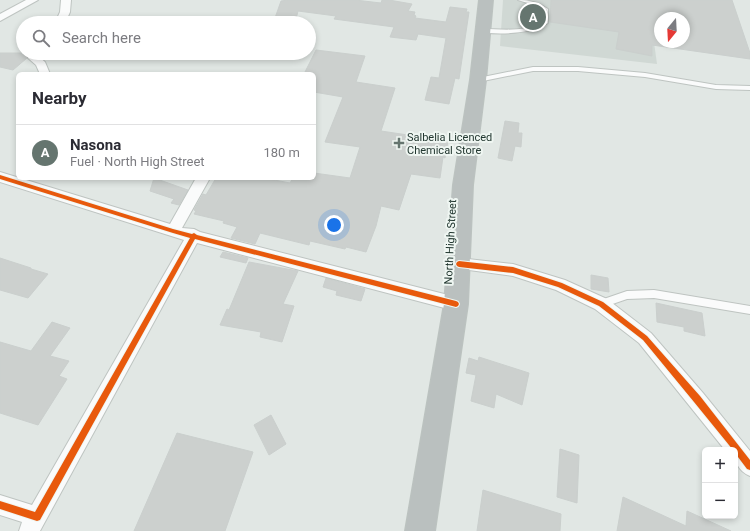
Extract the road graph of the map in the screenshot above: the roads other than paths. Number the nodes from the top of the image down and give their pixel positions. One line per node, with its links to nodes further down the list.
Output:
1 (33, 0): 6 (street)
2 (66, 0): 5 (street)
3 (486, 0): 7 (highway, North High Street)
4 (521, 0): 7 (lane)
5 (65, 16)
6 (0, 18)
7 (482, 31): 10 (highway, North High Street)
8 (37, 60): 9 (street)
9 (44, 72)
10 (478, 80): 11 (lane); 16 (highway, North High Street)
11 (750, 88)
12 (0, 177): 14 (street)
13 (202, 180): 14 (street)
14 (173, 231): 15 (street)
15 (194, 235): 17 (street); 22 (street)
16 (459, 264): 17 (highway, North High Street); 18 (street)
17 (456, 304): 23 (highway, North High Street)
18 (601, 304): 19 (lane); 20 (street)
19 (750, 310)
20 (750, 466)
21 (0, 504): 22 (street)
22 (33, 524)
23 (420, 531)

